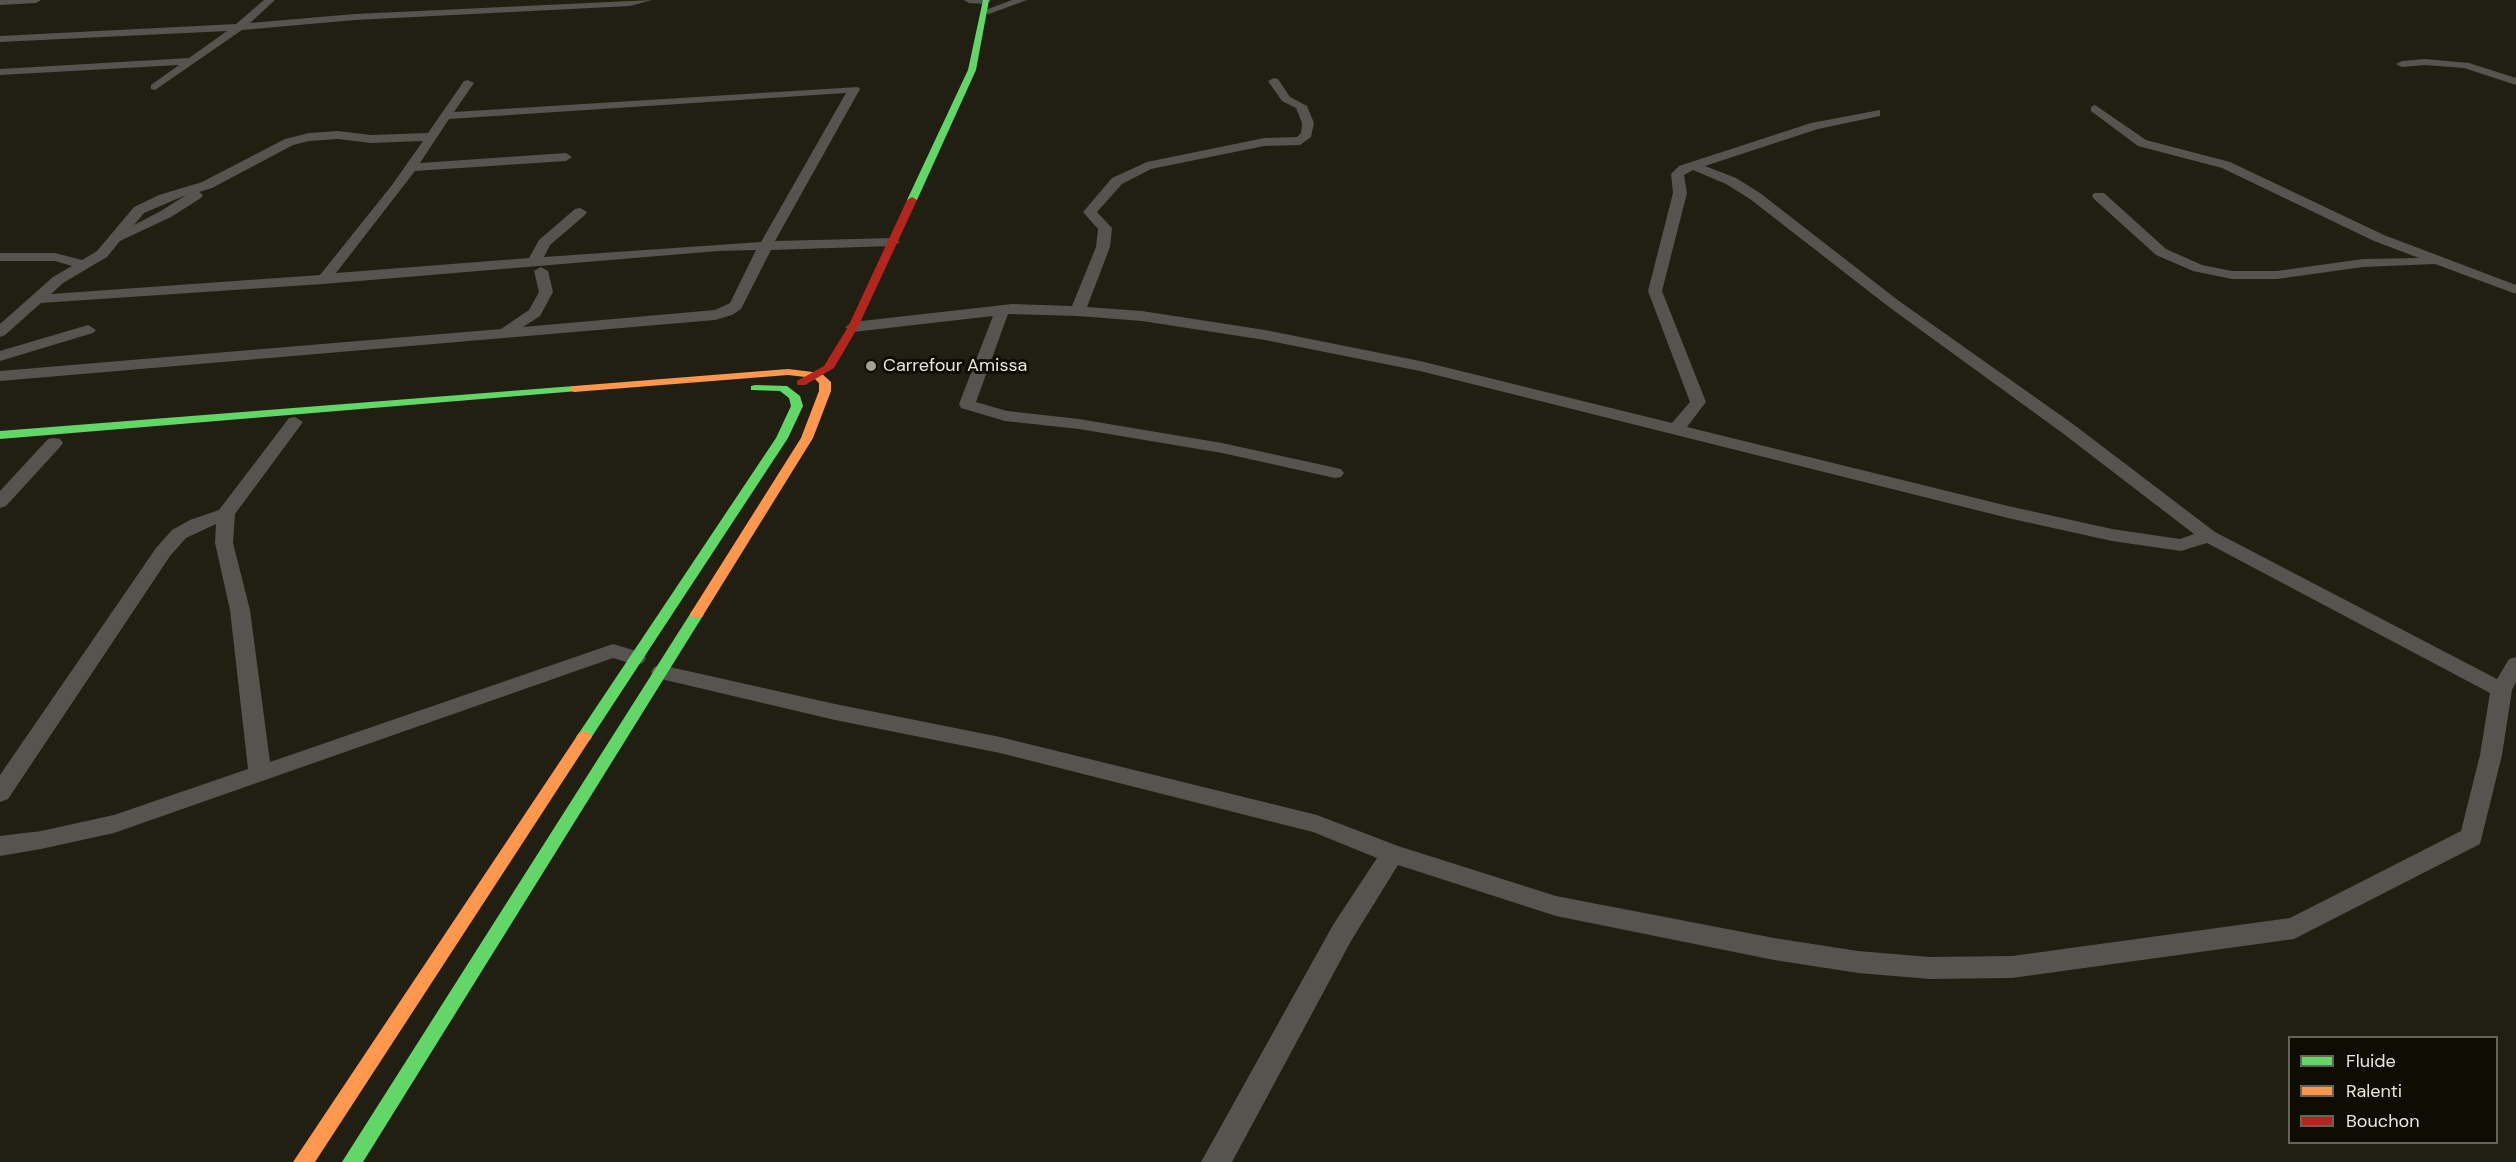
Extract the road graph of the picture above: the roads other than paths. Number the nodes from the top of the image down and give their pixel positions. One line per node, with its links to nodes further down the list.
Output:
1 (36, 0): 6 (street)
2 (270, 0): 8 (street)
3 (646, 0): 8 (street)
4 (969, 0): 7 (street)
5 (1022, 0): 7 (street)
6 (0, 2)
7 (986, 5): 26 (street)
8 (239, 27): 9 (street); 10 (street)
9 (0, 39)
10 (188, 62): 12 (street); 16 (street)
11 (2402, 64): 14 (street)
12 (0, 72)
13 (1274, 81): 36 (street)
14 (2516, 82)
15 (468, 83): 19 (street)
16 (155, 87)
17 (2095, 110): 29 (street)
18 (1876, 113): 23 (street)
19 (446, 116): 20 (street); 27 (street)
20 (431, 137): 22 (street); 30 (street)
21 (566, 157): 22 (street)
22 (411, 166): 32 (street)
23 (1694, 166): 46 (street); 53 (street)
24 (2099, 196): 29 (street)
25 (580, 212): 31 (street)
26 (893, 242): 27 (street); 37 (street)
27 (766, 245): 31 (street); 40 (street)
28 (0, 257): 30 (street)
29 (2447, 262): 33 (street)
30 (81, 264): 34 (street)
31 (537, 267): 32 (street); 40 (street)
32 (323, 280): 34 (street)
33 (2516, 290)
34 (37, 299): 39 (street)
35 (1002, 310): 36 (street); 37 (street); 50 (street)
36 (1078, 310): 46 (street)
37 (853, 327): 42 (street)
38 (88, 330): 41 (street)
39 (0, 332)
40 (499, 334): 43 (street)
41 (0, 356)
42 (817, 375): 44 (street); 47 (street); 56 (street)
43 (0, 376)
44 (788, 390): 45 (street); 54 (street)
45 (295, 422): 48 (street); 52 (street)
46 (1676, 430): 53 (street)
47 (0, 435)
48 (54, 443): 49 (street); 51 (street)
49 (0, 448)
50 (1335, 473)
51 (0, 502)
52 (226, 514): 58 (street); 59 (street)
53 (2208, 536): 57 (street)
54 (636, 658): 58 (street); 62 (street)
55 (2516, 664): 57 (street)
56 (661, 672): 61 (street); 63 (street)
57 (2501, 690): 61 (street)
58 (260, 773): 60 (street)
59 (0, 793)
60 (0, 846)
61 (1392, 854): 64 (street)
62 (303, 1162)
63 (352, 1162)
64 (1216, 1162)

